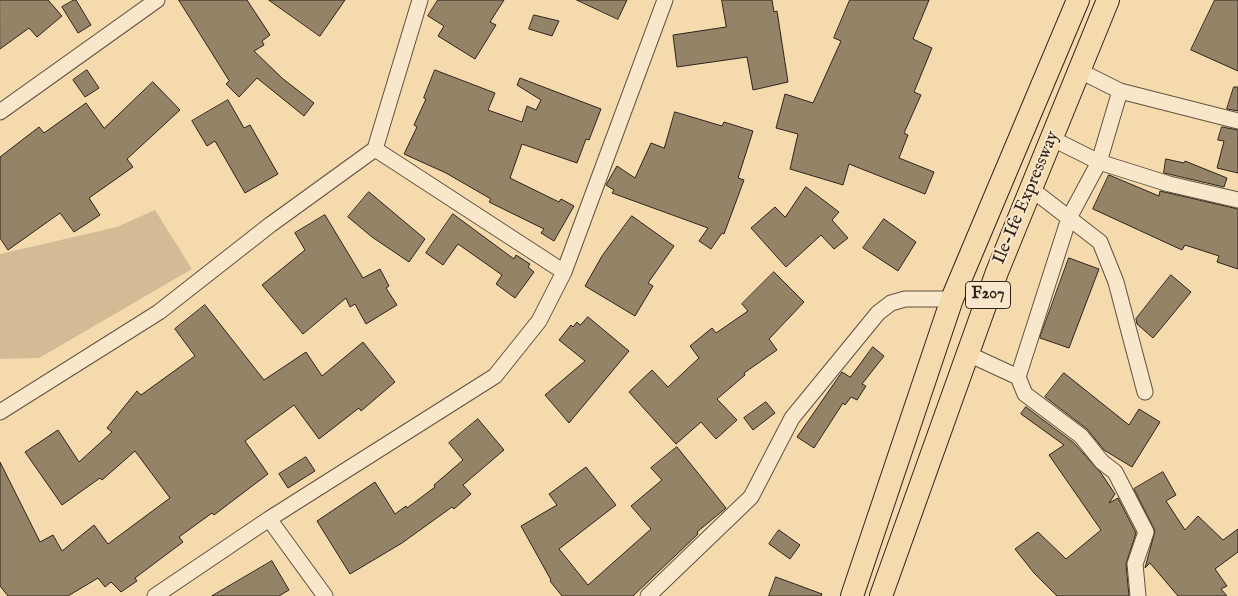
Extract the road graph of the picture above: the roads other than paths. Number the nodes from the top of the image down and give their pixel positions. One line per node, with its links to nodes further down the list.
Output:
1 (157, 0): 8 (street)
2 (420, 0): 11 (street)
3 (665, 0): 16 (street)
4 (1078, 0): 17 (main road, Ile-Ife Expressway / F207)
5 (1108, 0): 6 (main road, Ile-Ife Expressway / F207)
6 (1078, 70): 7 (street); 10 (main road, Ile-Ife Expressway / F207)
7 (1120, 91): 9 (street); 12 (street)
8 (0, 112)
9 (1238, 121)
10 (1053, 139): 12 (street); 13 (main road, Ile-Ife Expressway / F207)
11 (375, 149): 16 (street); 21 (street)
12 (1099, 162): 14 (street); 15 (street)
13 (1030, 188): 15 (street); 18 (main road, Ile-Ife Expressway / F207)
14 (1238, 200)
15 (1069, 218): 19 (street); 20 (street)
16 (564, 272): 22 (street)
17 (952, 299): 25 (street); 26 (main road, Ile-Ife Expressway / F207)
18 (966, 353): 19 (street); 27 (main road, Ile-Ife Expressway / F207)
19 (1018, 377): 28 (street)
20 (1145, 392)
21 (0, 412)
22 (269, 520): 23 (street); 24 (street)
23 (155, 596)
24 (325, 596)
25 (648, 596)
26 (852, 596)
27 (881, 596)
28 (1138, 596)

